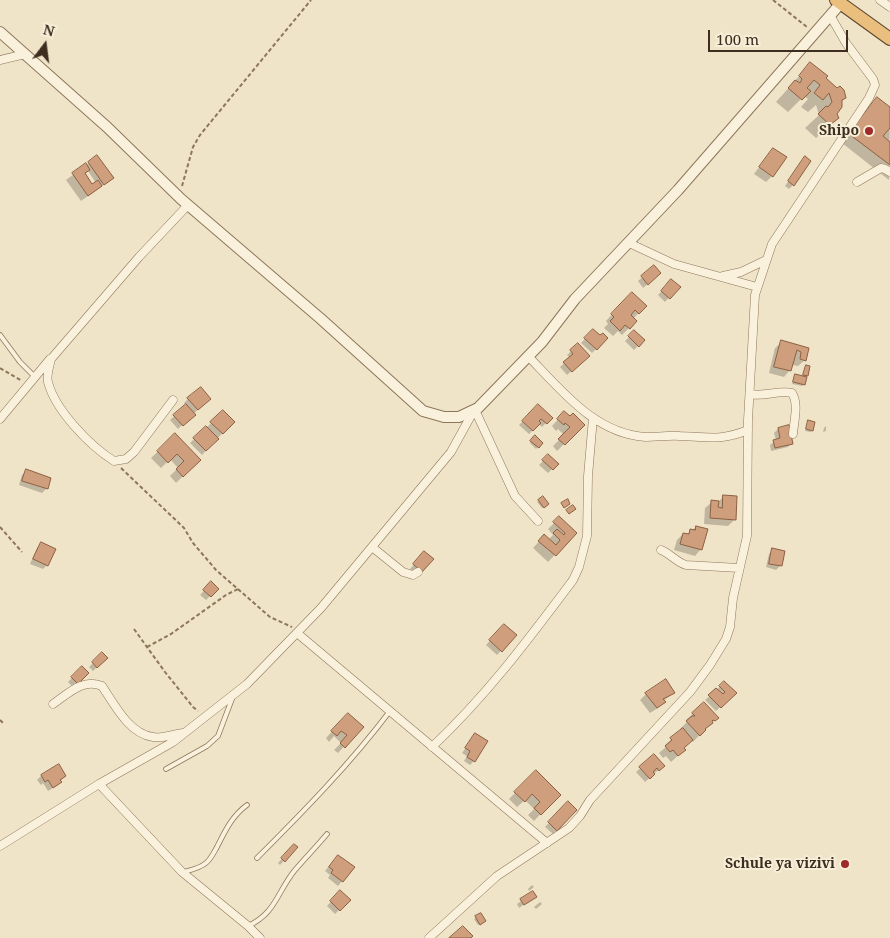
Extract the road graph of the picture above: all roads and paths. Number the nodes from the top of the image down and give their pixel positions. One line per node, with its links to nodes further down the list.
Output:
1 (311, 0): 14 (path)
2 (773, 0): 8 (path)
3 (880, 0): 5 (street)
4 (838, 2): 6 (street); 9 (highway)
5 (890, 7)
6 (830, 17): 8 (street); 17 (street)
7 (0, 32): 10 (street)
8 (815, 34): 16 (street)
9 (890, 39)
10 (25, 54): 11 (street); 14 (street)
11 (0, 60)
12 (890, 172): 13 (street)
13 (857, 182)
14 (179, 198): 15 (street)
15 (188, 205): 22 (street); 28 (street)
16 (629, 244): 18 (street); 21 (street)
17 (766, 260): 18 (street); 19 (street)
18 (721, 277): 19 (street)
19 (758, 287): 26 (street)
20 (0, 335): 24 (lane)
21 (528, 356): 28 (street); 29 (street)
22 (51, 359): 24 (street); 33 (street)
23 (0, 368): 25 (path)
24 (36, 377): 25 (street)
25 (29, 385): 30 (street)
26 (750, 394): 31 (street); 32 (street)
27 (174, 400): 33 (street)
28 (474, 411): 34 (street); 36 (street)
29 (593, 418): 31 (street); 52 (street)
30 (0, 419)
31 (748, 430): 39 (street)
32 (793, 434)
33 (114, 461): 41 (path)
34 (538, 521)
35 (0, 527): 38 (path)
36 (372, 547): 40 (street); 43 (street)
37 (661, 550): 39 (street)
38 (22, 552)
39 (739, 568): 57 (street)
40 (418, 572)
41 (238, 589): 43 (path); 44 (path)
42 (134, 629): 44 (path)
43 (299, 631): 45 (street); 47 (street)
44 (147, 647): 48 (path)
45 (234, 694): 48 (street); 53 (lane)
46 (53, 704): 51 (street)
47 (390, 711): 52 (street); 59 (lane)
48 (206, 716): 51 (street)
49 (0, 720): 50 (path)
50 (4, 724)
51 (186, 732): 54 (street)
52 (432, 747): 57 (street)
53 (166, 769)
54 (99, 784): 58 (street); 60 (street)
55 (247, 805): 60 (lane)
56 (327, 834): 61 (lane)
57 (547, 843): 63 (street)
58 (0, 846)
59 (257, 858)
60 (182, 872): 61 (street)
61 (248, 926): 62 (street)
62 (260, 938)
63 (429, 938)

